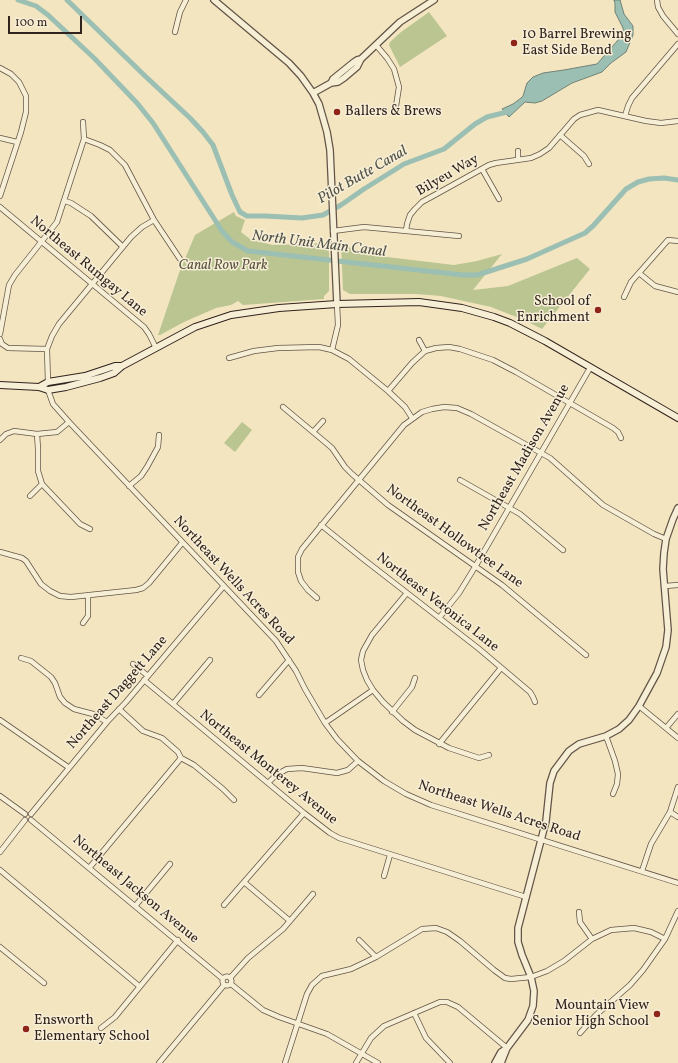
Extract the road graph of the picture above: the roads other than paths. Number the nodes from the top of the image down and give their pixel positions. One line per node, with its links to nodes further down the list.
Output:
1 (186, 0): 5 (street)
2 (214, 0): 10 (street)
3 (434, 0): 8 (street)
4 (657, 0): 6 (street)
5 (175, 32)
6 (678, 34)
7 (678, 44): 12 (street)
8 (376, 45): 10 (street); 11 (street)
9 (0, 68): 18 (street)
10 (314, 93): 28 (street)
11 (396, 106)
12 (625, 116): 13 (street, Bilyeu Way); 15 (street, Bilyeu Way)
13 (678, 120)
14 (83, 122): 17 (street)
15 (560, 135): 20 (street, Bilyeu Way); 21 (street)
16 (0, 138): 18 (street)
17 (84, 139): 25 (street); 27 (street)
18 (17, 142): 23 (street)
19 (518, 151): 20 (street)
20 (518, 160): 22 (street, Bilyeu Way)
21 (589, 164)
22 (482, 169): 24 (street); 29 (street, Bilyeu Way)
23 (0, 196)
24 (499, 199)
25 (65, 201): 32 (street); 33 (street)
26 (0, 207): 32 (street, Northeast Rumgay Lane)
27 (154, 220): 33 (street); 34 (street)
28 (334, 231): 29 (street); 39 (street)
29 (406, 231): 30 (street)
30 (459, 236)
31 (678, 241): 35 (street)
32 (42, 243): 36 (street, Northeast Rumgay Lane); 40 (street)
33 (123, 247): 36 (street)
34 (180, 259)
35 (639, 273): 37 (street); 38 (street)
36 (92, 285): 43 (street, Northeast Rumgay Lane); 44 (street)
37 (678, 292)
38 (624, 297)
39 (337, 304): 43 (main road); 45 (street); 50 (main road)
40 (0, 334)
41 (0, 339): 44 (street)
42 (419, 340): 46 (street)
43 (156, 348): 49 (main road)
44 (47, 349): 51 (street)
45 (332, 350): 47 (street); 55 (street)
46 (425, 351): 55 (street); 56 (street)
47 (229, 358)
48 (115, 366): 49 (main road); 51 (main road); 54 (main road)
49 (122, 366): 54 (main road)
50 (590, 368): 56 (street, Northeast Madison Avenue); 59 (main road)
51 (48, 382): 53 (main road); 54 (street, Northeast Wells Acres Road)
52 (0, 385): 53 (main road)
53 (39, 387): 54 (main road)
54 (48, 390): 61 (street, Northeast Wells Acres Road)
55 (388, 391): 58 (street)
56 (569, 403): 65 (street); 67 (street, Northeast Madison Avenue)
57 (283, 408): 62 (street, Northeast Hollowtree Lane)
58 (412, 418): 67 (street); 68 (street)
59 (678, 418)
60 (323, 421): 62 (street)
61 (69, 422): 63 (street); 71 (street, Northeast Wells Acres Road)
62 (313, 432): 68 (street, Northeast Hollowtree Lane)
63 (37, 434): 66 (street); 70 (street)
64 (159, 435): 71 (street)
65 (621, 438)
66 (0, 440)
67 (541, 453): 73 (street, Northeast Madison Avenue); 77 (street)
68 (359, 480): 75 (street); 81 (street, Northeast Hollowtree Lane)
69 (460, 480): 73 (street)
70 (42, 484): 72 (street); 76 (street)
71 (129, 486): 78 (street, Northeast Wells Acres Road)
72 (30, 496)
73 (509, 508): 79 (street); 81 (street, Northeast Madison Avenue)
74 (678, 508): 77 (street)
75 (321, 525): 85 (street, Northeast Veronica Lane); 87 (street)
76 (90, 529)
77 (666, 539): 83 (street)
78 (182, 543): 84 (street, Northeast Wells Acres Road); 86 (street)
79 (563, 550)
80 (0, 552): 86 (street)
81 (475, 566): 88 (street, Northeast Madison Avenue); 90 (street, Northeast Hollowtree Lane)
82 (678, 585): 83 (street)
83 (665, 586): 102 (street)
84 (223, 587): 93 (street, Northeast Wells Acres Road); 96 (street, Northeast Daggett Lane)
85 (407, 594): 88 (street, Northeast Veronica Lane); 98 (street)
86 (88, 595): 89 (street)
87 (317, 598)
88 (439, 618): 95 (street, Northeast Veronica Lane)
89 (83, 623)
90 (586, 655)
91 (21, 658): 107 (street)
92 (210, 660): 101 (street)
93 (289, 660): 99 (street); 108 (street, Northeast Wells Acres Road)
94 (134, 664): 96 (street, Northeast Monterey Avenue)
95 (501, 668): 100 (street, Northeast Veronica Lane); 112 (street)
96 (146, 678): 101 (street, Northeast Monterey Avenue); 103 (street, Northeast Daggett Lane)
97 (415, 678): 104 (street)
98 (373, 690): 104 (street); 108 (street)
99 (259, 695)
100 (535, 702)
101 (173, 704): 117 (street, Northeast Monterey Avenue)
102 (639, 706): 109 (street); 110 (street)
103 (119, 709): 107 (street, Northeast Daggett Lane); 114 (street)
104 (392, 712): 112 (street)
105 (678, 714): 109 (street)
106 (0, 720): 116 (street)
107 (107, 722): 116 (street, Northeast Daggett Lane)
108 (325, 722): 115 (street, Northeast Wells Acres Road)
109 (666, 728): 111 (street)
110 (606, 736): 119 (street); 129 (street)
111 (678, 738)
112 (439, 744): 113 (street)
113 (489, 755)
114 (182, 758): 121 (street); 133 (street)
115 (358, 761): 117 (street); 129 (street, Northeast Wells Acres Road)
116 (68, 767): 125 (street, Northeast Daggett Lane)
117 (268, 783): 123 (street, Northeast Monterey Avenue)
118 (678, 787): 122 (street)
119 (612, 794)
120 (0, 796): 124 (street)
121 (234, 800)
122 (670, 812): 126 (street); 135 (street)
123 (304, 813): 131 (street, Northeast Monterey Avenue); 137 (street)
124 (25, 814): 125 (street); 127 (street)
125 (31, 814): 128 (street)
126 (678, 817)
127 (25, 820): 128 (street); 130 (street)
128 (31, 820): 133 (street, Northeast Jackson Avenue)
129 (542, 839): 135 (street, Northeast Wells Acres Road); 140 (street)
130 (0, 852)
131 (390, 855): 136 (street); 140 (street, Northeast Monterey Avenue)
132 (170, 864): 141 (street)
133 (90, 867): 141 (street, Northeast Jackson Avenue)
134 (0, 870): 158 (street)
135 (642, 871): 138 (street, Northeast Wells Acres Road)
136 (384, 876)
137 (244, 882): 142 (street); 145 (street)
138 (678, 883)
139 (313, 894): 145 (street)
140 (526, 897): 152 (street)
141 (136, 905): 148 (street, Northeast Jackson Avenue)
142 (224, 906)
143 (678, 911): 147 (street)
144 (579, 912): 146 (street)
145 (290, 921): 154 (street)
146 (592, 938): 147 (street); 152 (street)
147 (665, 939): 162 (street)
148 (178, 940): 153 (street, Northeast Jackson Avenue); 158 (street)
149 (359, 940): 151 (street)
150 (0, 947): 155 (street)
151 (376, 957): 152 (street); 160 (street)
152 (531, 977): 163 (street)
153 (224, 978): 154 (street); 157 (street)
154 (230, 978): 156 (street)
155 (44, 983)
156 (231, 984): 157 (street); 160 (street)
157 (224, 985): 165 (street)
158 (139, 986): 161 (street)
159 (414, 1013): 163 (street); 164 (street); 169 (street)
160 (298, 1023): 164 (street); 166 (street)
161 (101, 1028)
162 (580, 1033)
163 (507, 1048): 170 (street); 171 (street)
164 (361, 1053): 167 (street); 168 (street)
165 (160, 1063)
166 (285, 1063)
167 (356, 1063)
168 (378, 1063)
169 (450, 1063)
170 (495, 1063)
171 (502, 1063)

